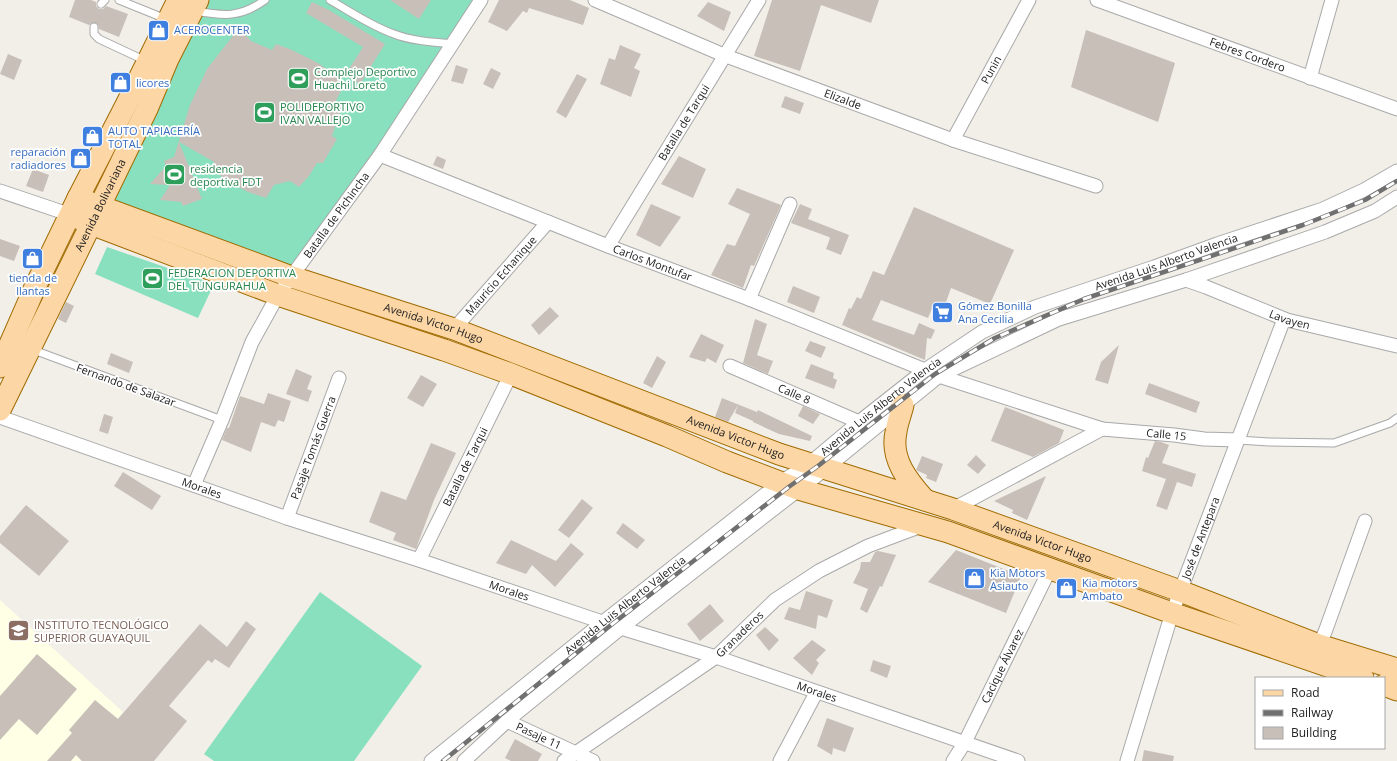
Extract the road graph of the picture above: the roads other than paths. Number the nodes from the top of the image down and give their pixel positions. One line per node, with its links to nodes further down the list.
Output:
1 (119, 0): 11 (lane)
2 (265, 0): 10 (lane)
3 (330, 0): 13 (lane)
4 (481, 0): 13 (street, Batalla de Pichincha)
5 (595, 0): 14 (street, Elizalde)
6 (759, 0): 14 (street, Batalla de Tarqui)
7 (1029, 0): 18 (street, Punin)
8 (1097, 0): 16 (street, Febres Cordero)
9 (1332, 0): 16 (street)
10 (189, 4): 11 (main road, Avenida Bolivariana); 26 (main road, Avenida Bolivariana)
11 (168, 20): 15 (main road, Avenida Bolivariana)
12 (94, 27): 15 (lane)
13 (452, 44): 19 (street, Batalla de Pichincha)
14 (726, 56): 18 (street, Elizalde); 29 (street, Batalla de Tarqui)
15 (148, 62): 25 (main road, Avenida Bolivariana)
16 (1310, 78): 17 (street, Febres Cordero)
17 (1397, 109)
18 (953, 140): 21 (street, Elizalde)
19 (380, 155): 27 (street, Carlos Montufar); 30 (street, Batalla de Pichincha)
20 (1397, 171): 40 (street, Avenida Luis Alberto Valencia)
21 (1096, 186)
22 (0, 191): 25 (street)
23 (1397, 197): 31 (street, Avenida Luis Alberto Valencia)
24 (790, 204): 33 (street)
25 (74, 206): 26 (main road, Avenida Victor Hugo); 28 (main road, Avenida Victor Hugo); 39 (main road, Avenida Bolivariana)
26 (100, 206): 28 (main road, Avenida Bolivariana); 30 (main road, Avenida Victor Hugo)
27 (548, 222): 29 (street, Carlos Montufar); 35 (street, Mauricio Echanique)
28 (91, 224): 32 (main road, Avenida Victor Hugo); 37 (main road, Avenida Bolivariana)
29 (608, 246): 33 (street, Carlos Montufar)
30 (292, 277): 32 (street, Batalla de Pichincha); 35 (main road, Avenida Victor Hugo)
31 (1186, 280): 34 (street, Lavayen); 42 (street, Avenida Luis Alberto Valencia)
32 (278, 295): 41 (main road, Avenida Victor Hugo); 48 (street, Batalla de Pichincha)
33 (749, 299): 40 (street, Carlos Montufar)
34 (1284, 319): 36 (street, Lavayen); 51 (street, José de Antepara)
35 (454, 329): 52 (main road, Avenida Victor Hugo)
36 (1397, 346)
37 (30, 349): 45 (main road, Avenida Bolivariana); 48 (lane, Fernando de Salazar)
38 (730, 366): 49 (street, Calle 8)
39 (0, 367)
40 (925, 370): 49 (street, Avenida Luis Alberto Valencia)
41 (511, 374): 54 (main road, Avenida Victor Hugo); 60 (street, Batalla de Tarqui)
42 (939, 376): 44 (street, Avenida Luis Alberto Valencia); 50 (street, Calle 15)
43 (339, 378): 57 (street, Pasaje Tomás Guerra)
44 (903, 405): 52 (street, Avenida Luis Alberto Valencia); 55 (main road)
45 (0, 410)
46 (0, 417): 53 (street, Morales)
47 (1397, 418): 51 (lane, Calle 15)
48 (222, 420): 53 (street, Batalla de Pichincha)
49 (859, 422): 52 (street, Avenida Luis Alberto Valencia)
50 (1102, 429): 51 (street, Calle 15); 56 (street)
51 (1238, 440): 62 (street, José de Antepara)
52 (817, 466): 54 (street, Avenida Luis Alberto Valencia); 54 (street, Avenida Luis Alberto Valencia); 55 (main road, Avenida Victor Hugo)
53 (194, 485): 57 (street, Morales)
54 (789, 486): 59 (main road, Avenida Victor Hugo); 64 (street, Avenida Luis Alberto Valencia); 65 (street, Avenida Luis Alberto Valencia)
55 (925, 500): 56 (main road, Avenida Victor Hugo)
56 (954, 509): 62 (main road, Avenida Victor Hugo)
57 (287, 518): 60 (street, Morales)
58 (1365, 521): 66 (street)
59 (925, 525): 61 (main road, Avenida Victor Hugo); 67 (street, Granaderos)
60 (419, 560): 64 (street, Morales)
61 (1050, 569): 63 (main road, Avenida Victor Hugo); 74 (street, Cacique Álvarez)
62 (1180, 591): 63 (street, José de Antepara); 66 (main road, Avenida Victor Hugo)
63 (1172, 612): 69 (main road, Avenida Victor Hugo); 83 (street, José de Antepara)
64 (603, 622): 65 (street, Morales); 76 (street, Avenida Luis Alberto Valencia)
65 (621, 628): 67 (street, Morales); 73 (street, Avenida Luis Alberto Valencia)
66 (1319, 645): 68 (main road, Avenida Victor Hugo)
67 (716, 658): 72 (street, Morales); 75 (street, Granaderos)
68 (1397, 669)
69 (1360, 677)
70 (1385, 685): 71 (main road)
71 (1397, 690)
72 (816, 692): 74 (street, Morales); 80 (street)
73 (507, 721): 75 (street, Pasaje 11); 77 (street, Avenida Luis Alberto Valencia)
74 (965, 742): 81 (street, Cacique Álvarez); 82 (street, Morales)
75 (575, 753): 78 (street, Granaderos); 79 (street, Pasaje 11)
76 (431, 761)
77 (464, 761)
78 (564, 761)
79 (593, 761)
80 (780, 761)
81 (953, 761)
82 (1018, 761)
83 (1126, 761)

